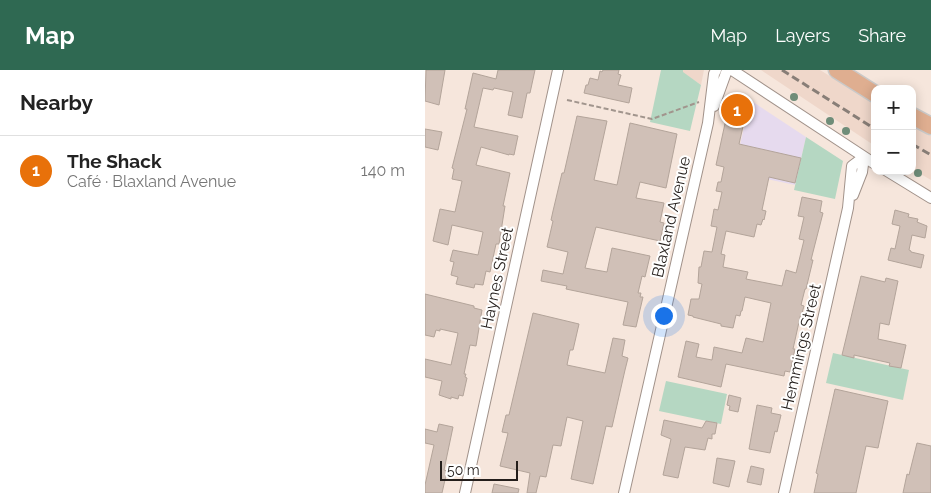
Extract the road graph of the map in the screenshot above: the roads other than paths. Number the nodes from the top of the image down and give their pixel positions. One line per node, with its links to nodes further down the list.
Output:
1 (558, 70): 14 (street, Haynes Street)
2 (716, 70): 8 (street, Blaxland Avenue)
3 (727, 70): 8 (street, Blaxland Avenue)
4 (732, 70): 10 (street)
5 (837, 70): 6 (highway)
6 (871, 91)
7 (916, 118): 9 (highway)
8 (708, 123): 15 (street, Blaxland Avenue)
9 (931, 126)
10 (863, 157): 11 (street); 16 (street, Hemmings Street)
11 (871, 162)
12 (894, 175): 13 (street)
13 (931, 198)
14 (465, 493)
15 (624, 493)
16 (784, 493)

